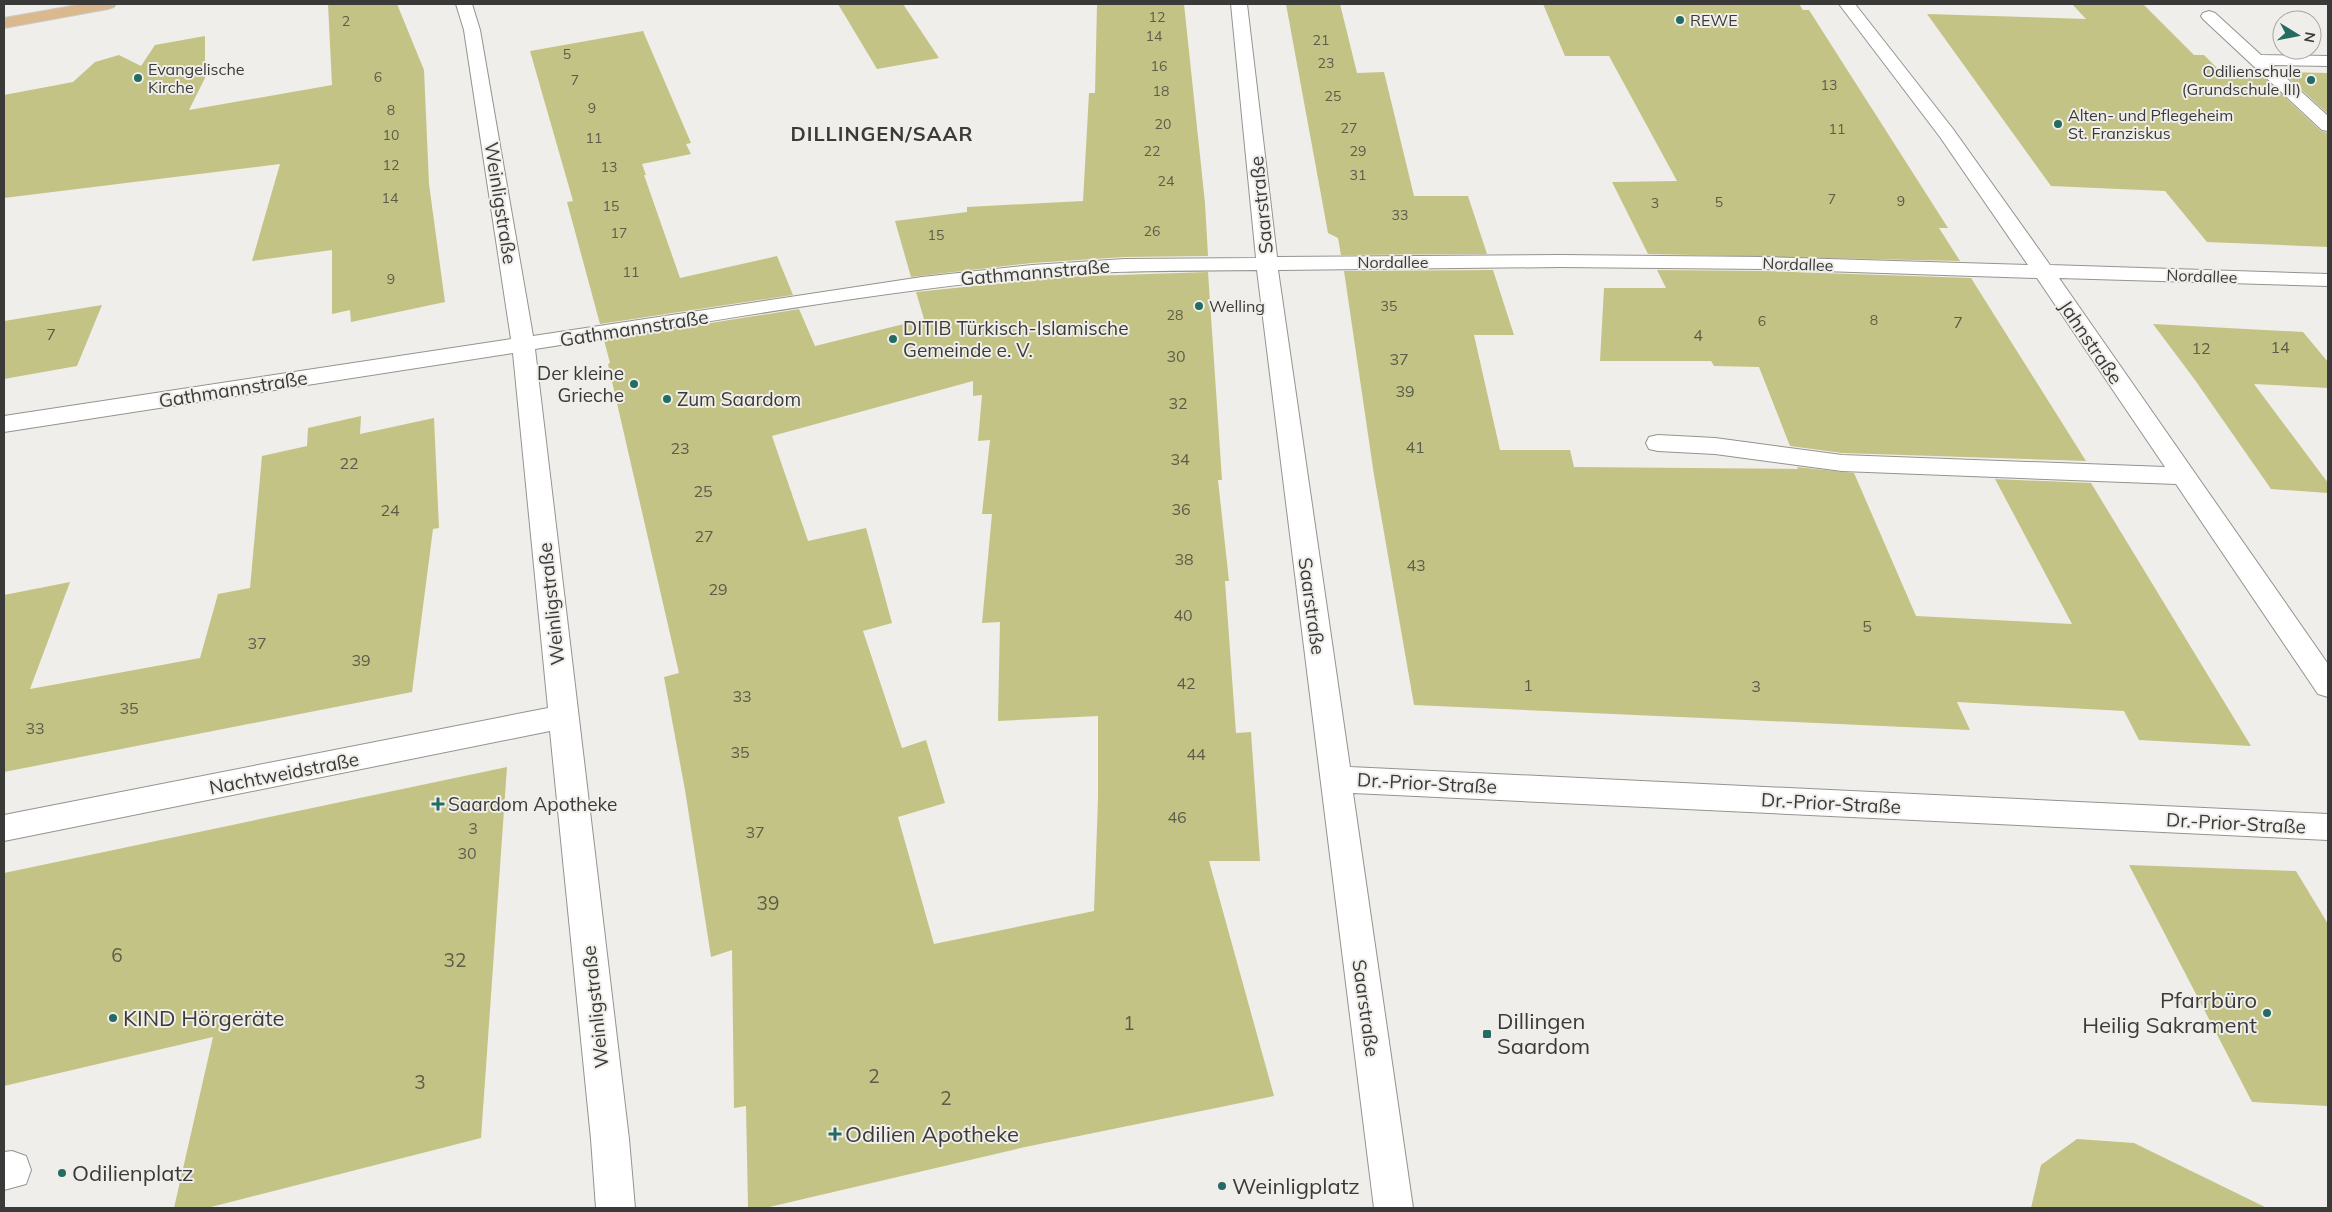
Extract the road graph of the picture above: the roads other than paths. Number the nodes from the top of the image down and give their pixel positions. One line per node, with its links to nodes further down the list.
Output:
1 (108, 4): 6 (main road)
2 (464, 4): 13 (street, Weinligstraße)
3 (1239, 4): 10 (street, Saarstraße)
4 (1847, 4): 11 (street, Jahnstraße)
5 (2209, 16): 7 (street)
6 (4, 23)
7 (2257, 60): 8 (street); 9 (street)
8 (2328, 61)
9 (2328, 126)
10 (1267, 263): 11 (street, Nordallee); 13 (street, Gathmannstraße); 19 (street, Saarstraße)
11 (2044, 272): 12 (street, Nordallee); 16 (street, Jahnstraße)
12 (2328, 280)
13 (523, 345): 14 (street, Gathmannstraße); 18 (street, Weinligstraße)
14 (4, 424)
15 (1658, 443): 16 (street)
16 (2183, 476): 17 (street, Jahnstraße)
17 (2328, 686)
18 (563, 718): 21 (street, Nachtweidstraße); 22 (street, Weinligstraße)
19 (1335, 779): 20 (street, Dr.-Prior-Straße); 23 (street, Saarstraße)
20 (2328, 827)
21 (4, 828)
22 (615, 1208)
23 (1393, 1208)

